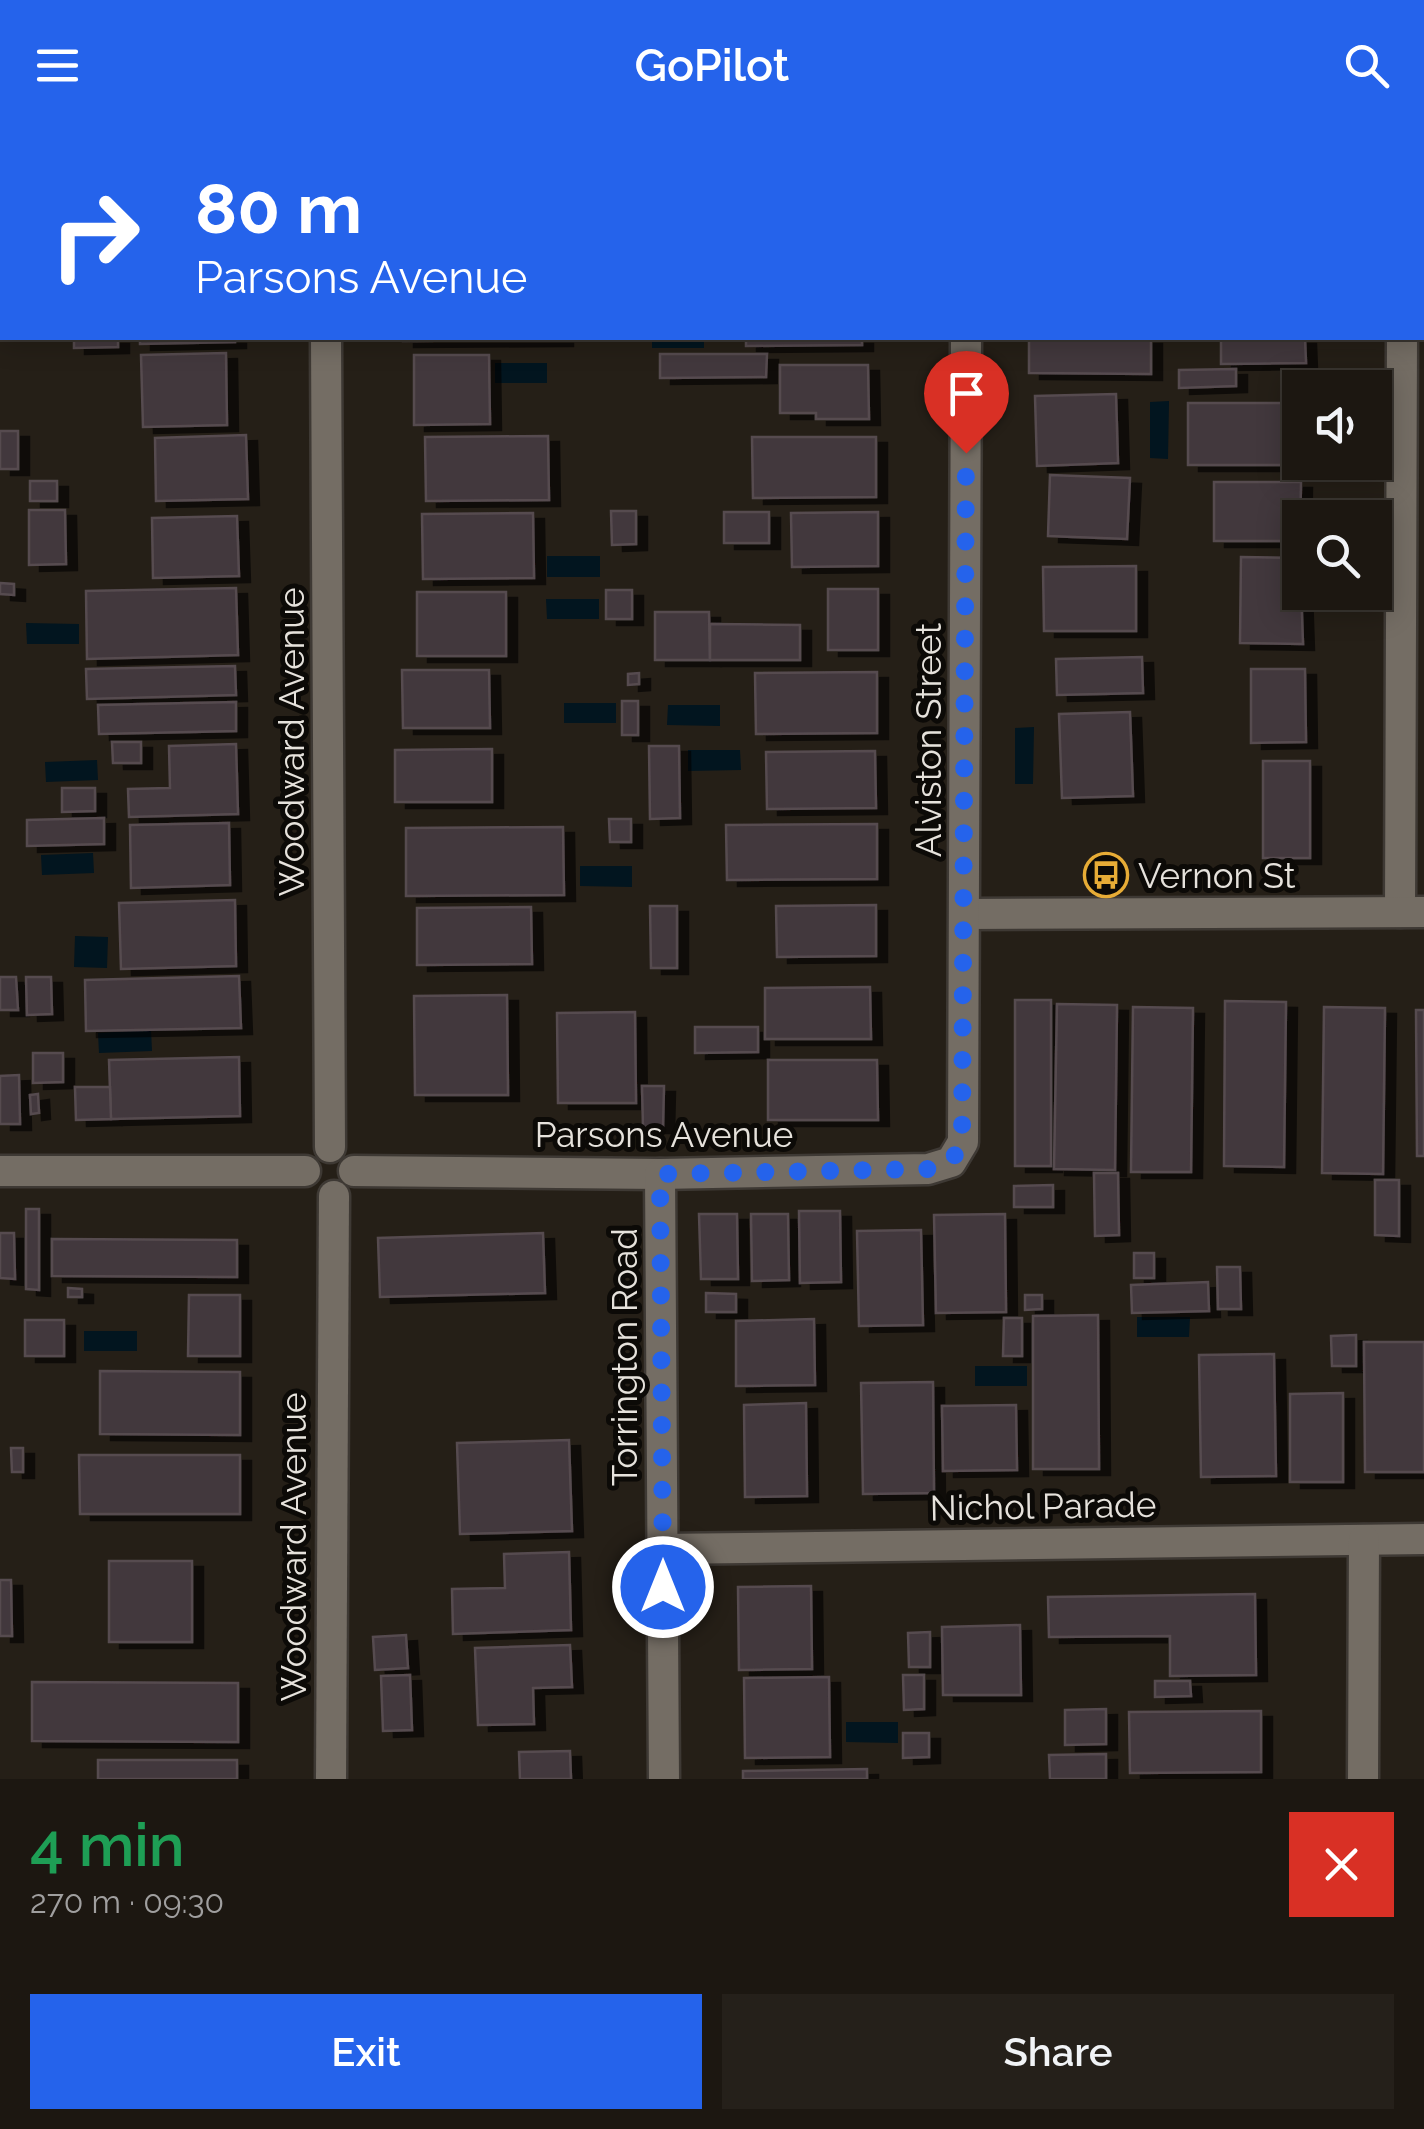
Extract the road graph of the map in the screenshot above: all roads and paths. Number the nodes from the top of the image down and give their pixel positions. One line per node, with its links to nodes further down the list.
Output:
1 (326, 340): 7 (street, Woodward Avenue)
2 (966, 340): 5 (street, Alviston Street)
3 (1402, 340): 4 (street)
4 (1412, 912): 5 (street)
5 (965, 914): 6 (street, Alviston Street)
6 (962, 1142): 11 (street, Parsons Avenue)
7 (330, 1147): 9 (street); 10 (street)
8 (0, 1171): 9 (street)
9 (305, 1171): 12 (street)
10 (354, 1171): 11 (street, Parsons Avenue); 12 (street)
11 (660, 1174): 15 (street, Torrington Road)
12 (334, 1196): 16 (street, Woodward Avenue)
13 (1424, 1539): 14 (street, Nichol Parade)
14 (1364, 1540): 15 (street, Nichol Parade); 18 (street)
15 (663, 1548): 17 (street, Torrington Road)
16 (331, 1779)
17 (664, 1779)
18 (1363, 1779)

